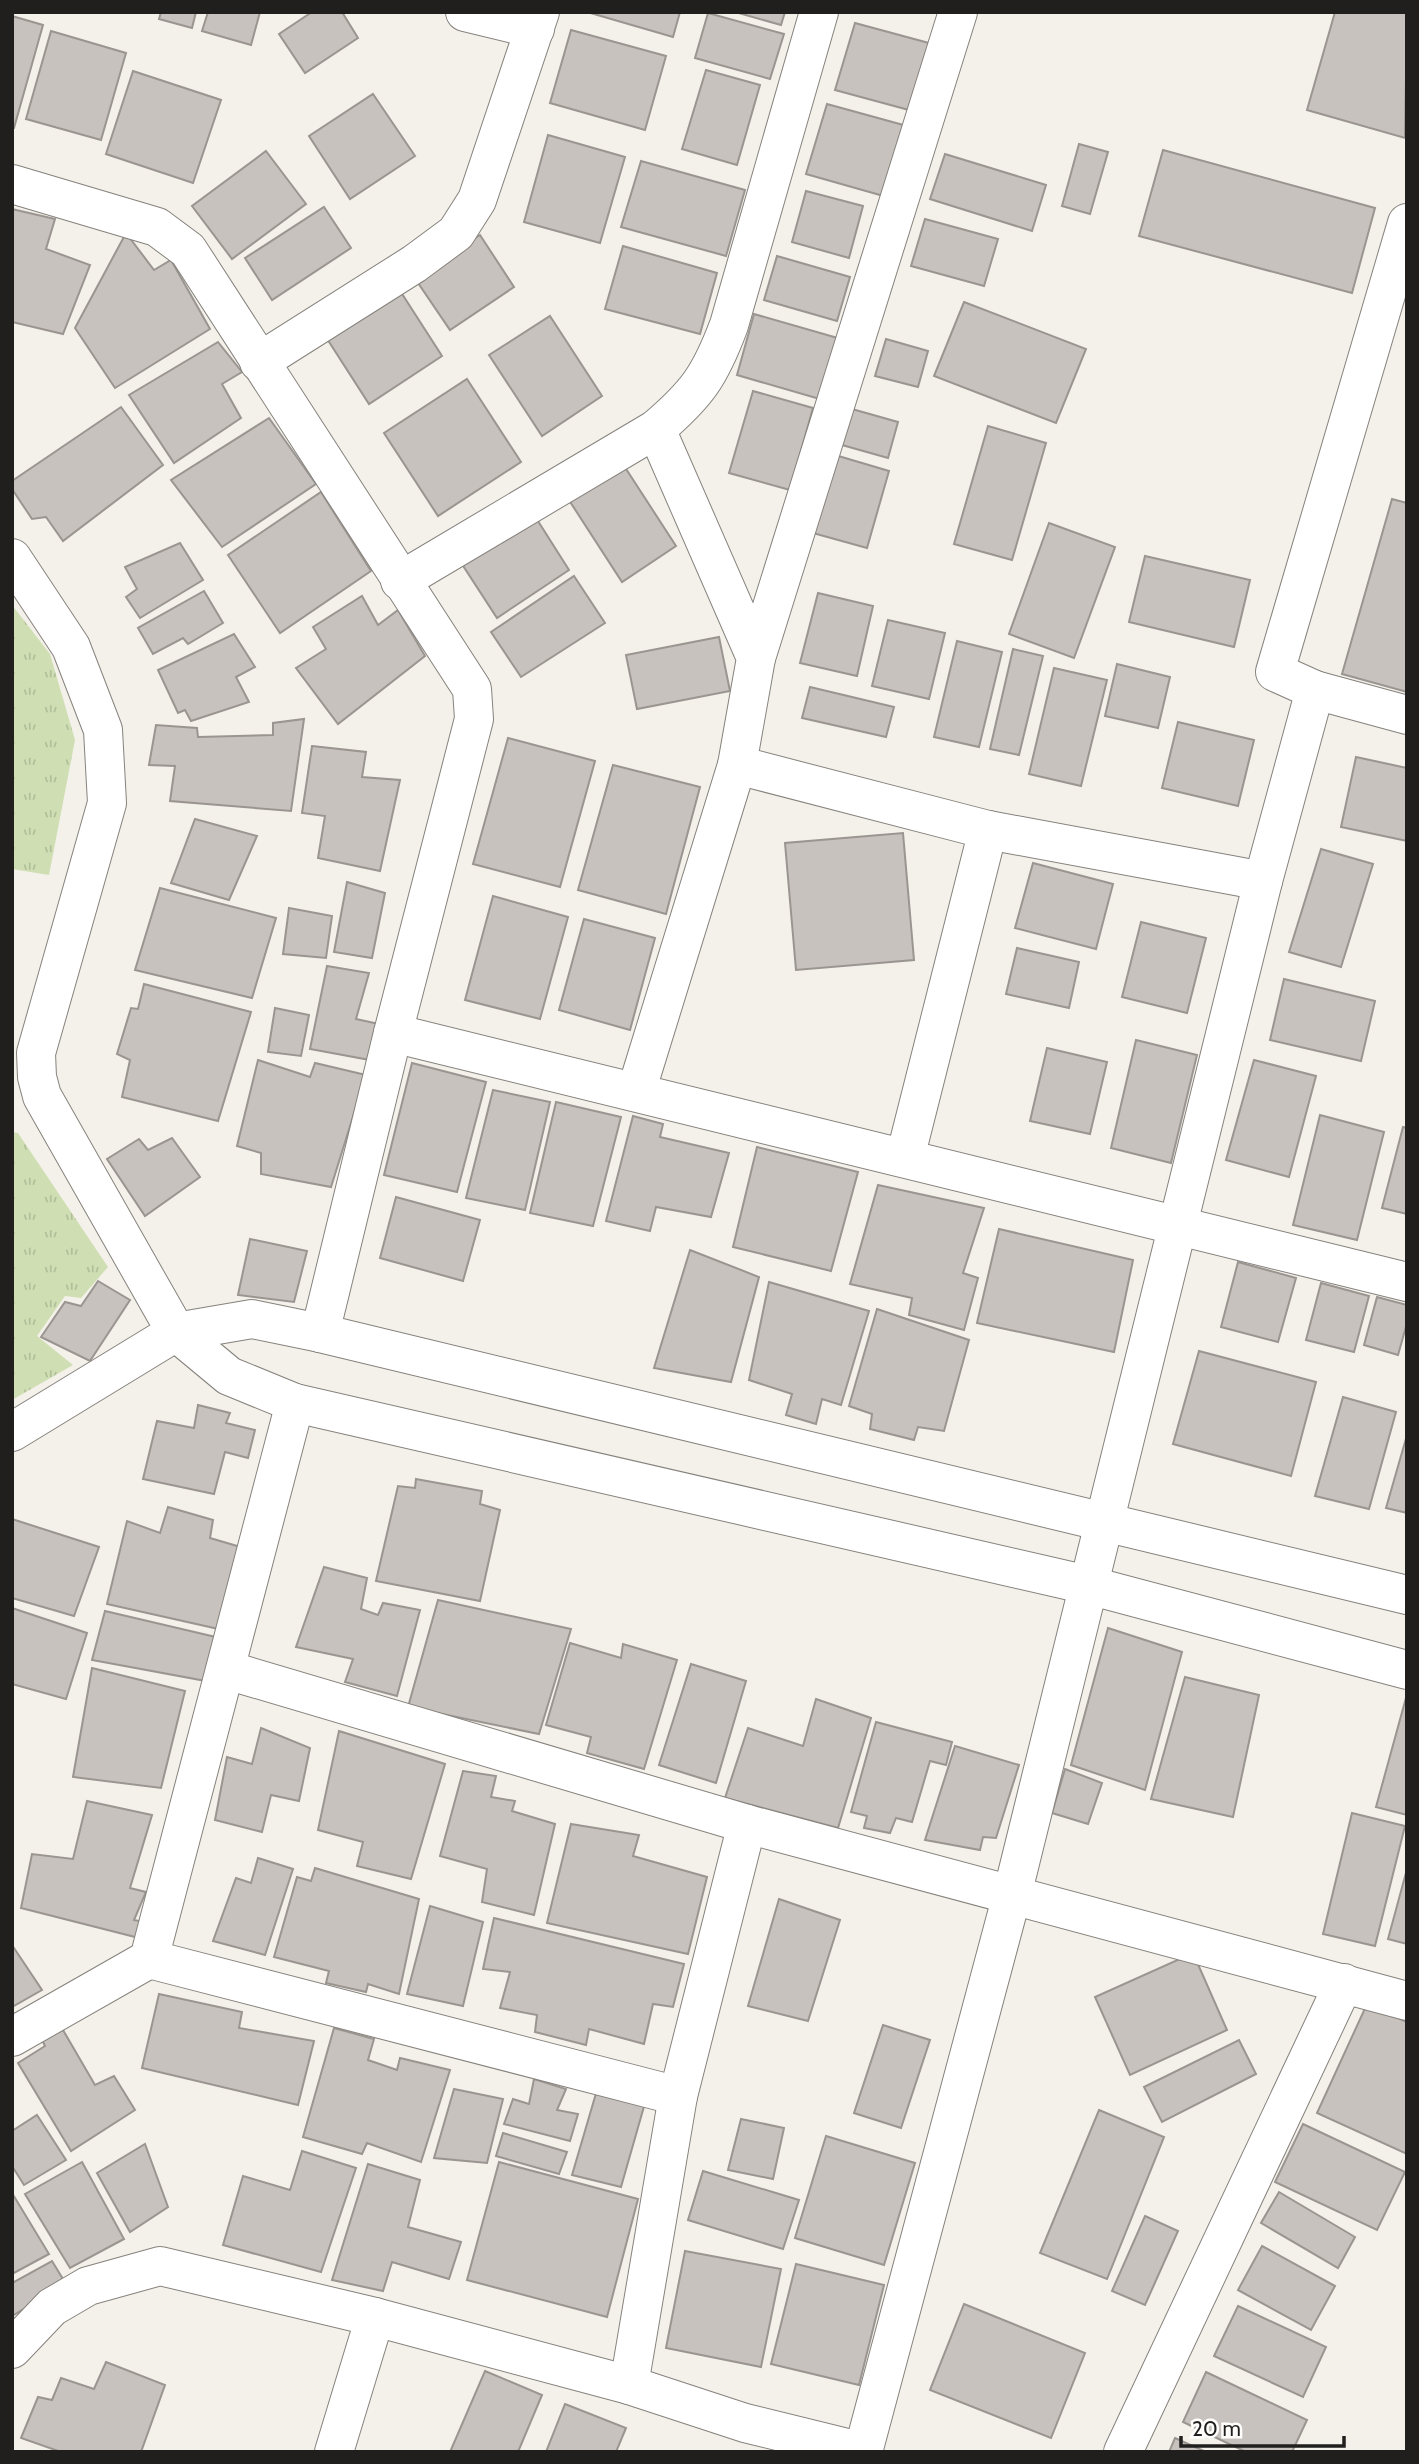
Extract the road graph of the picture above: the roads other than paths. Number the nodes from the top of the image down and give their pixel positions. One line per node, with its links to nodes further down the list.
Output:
1 (466, 12): 4 (street)
2 (819, 12): 8 (street)
3 (958, 12): 11 (street)
4 (538, 20): 7 (street)
5 (12, 184): 7 (street)
6 (1407, 223): 12 (street)
7 (259, 362): 10 (street)
8 (656, 429): 10 (street); 11 (street)
9 (12, 558): 19 (street)
10 (400, 581): 17 (street)
11 (756, 658): 14 (street)
12 (1315, 690): 13 (street); 16 (street)
13 (1407, 715)
14 (737, 765): 15 (street); 18 (street)
15 (988, 830): 16 (street); 20 (street)
16 (1263, 881): 21 (street)
17 (393, 1033): 18 (street); 24 (street)
18 (636, 1092): 20 (street)
19 (27, 1100): 23 (street)
20 (905, 1158): 21 (street)
21 (1177, 1226): 22 (street); 27 (street)
22 (1407, 1282)
23 (176, 1332): 24 (street); 25 (street); 26 (street)
24 (320, 1333): 27 (street)
25 (295, 1403): 28 (street); 30 (street)
26 (12, 1432)
27 (1105, 1522): 28 (street); 29 (street)
28 (1088, 1585): 31 (street); 33 (street)
29 (1407, 1595)
30 (227, 1670): 32 (street); 34 (street)
31 (1407, 1670)
32 (747, 1824): 33 (street); 38 (street)
33 (1012, 1895): 35 (street); 44 (street)
34 (149, 1959): 37 (street); 38 (street)
35 (1344, 1983): 36 (street); 45 (street)
36 (1407, 2001)
37 (12, 2036)
38 (678, 2096): 41 (street)
39 (375, 2317): 40 (street); 41 (street); 43 (street)
40 (12, 2350)
41 (629, 2385): 42 (street)
42 (739, 2438): 44 (street)
43 (334, 2452)
44 (863, 2452)
45 (1123, 2452)

